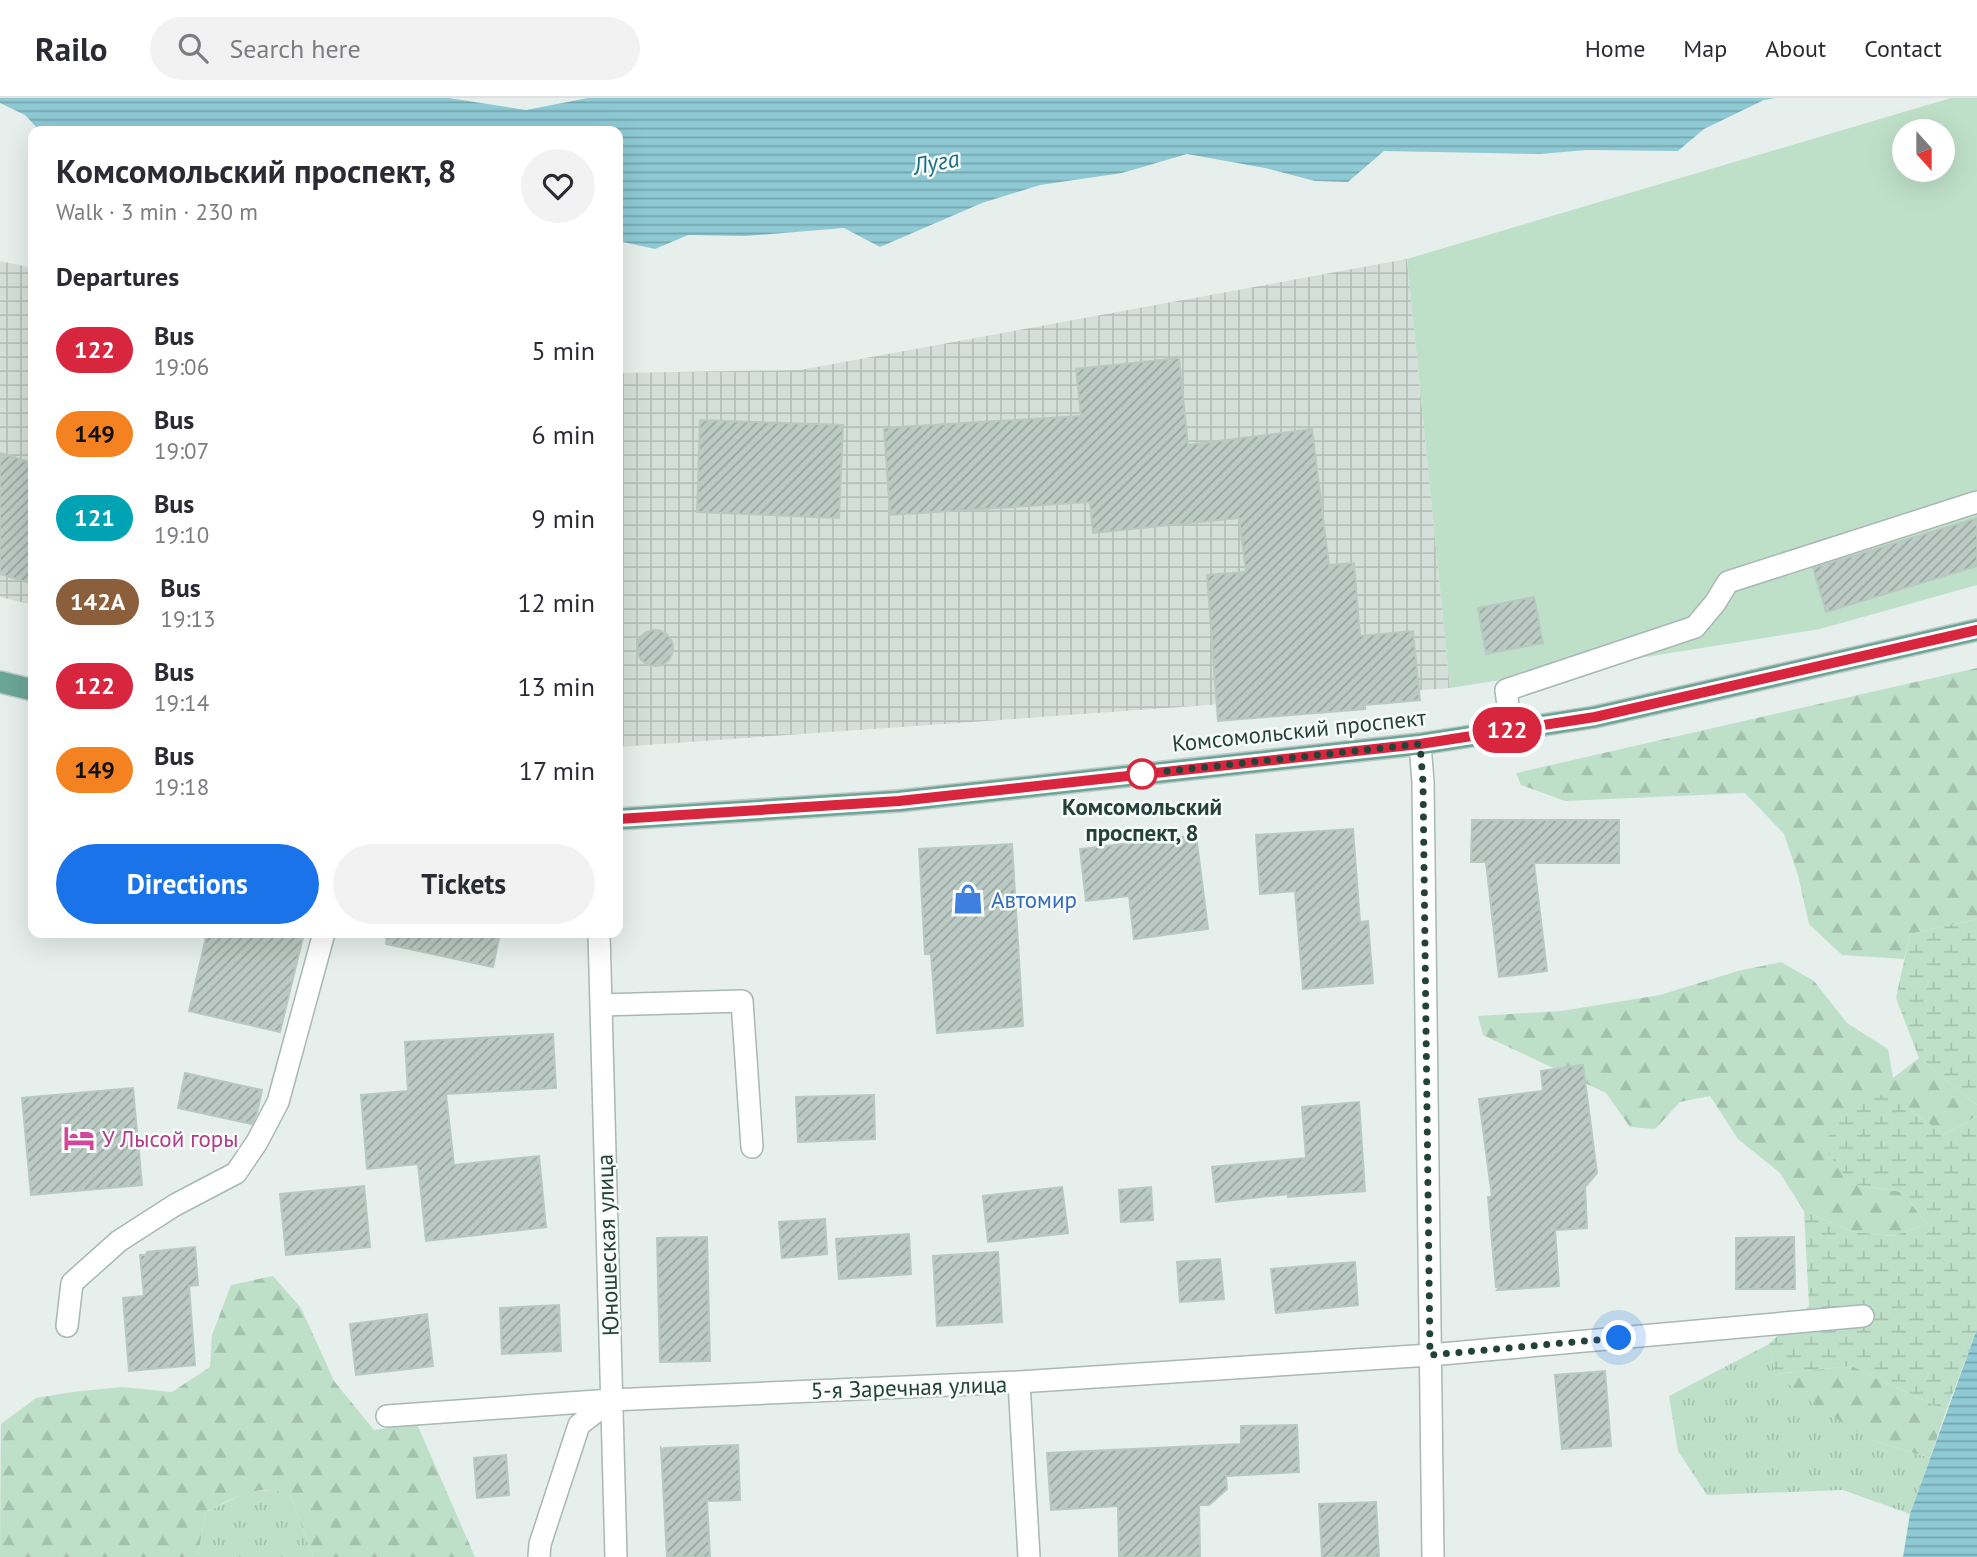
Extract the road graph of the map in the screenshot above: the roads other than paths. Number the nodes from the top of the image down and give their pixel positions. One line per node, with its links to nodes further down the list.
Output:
1 (1977, 502): 5 (street)
2 (1977, 630): 5 (main road, Комсомольский проспект)
3 (0, 682): 4 (main road)
4 (28, 689)
5 (1511, 729): 6 (main road, Комсомольский проспект)
6 (1420, 744): 7 (main road, Комсомольский проспект); 14 (street)
7 (623, 819)
8 (323, 938): 13 (street)
9 (599, 938): 10 (street, Юношеская улица)
10 (601, 1005): 11 (street); 16 (street, Юношеская улица)
11 (752, 1147)
12 (1863, 1316): 14 (street, 5-я Заречная улица)
13 (67, 1325)
14 (1430, 1355): 15 (street, 5-я Заречная улица); 21 (street)
15 (1019, 1382): 16 (street, 5-я Заречная улица); 20 (street)
16 (611, 1400): 17 (street, 5-я Заречная улица); 18 (street); 19 (street, Юношеская улица)
17 (387, 1416)
18 (540, 1557)
19 (616, 1557)
20 (1029, 1557)
21 (1433, 1557)

